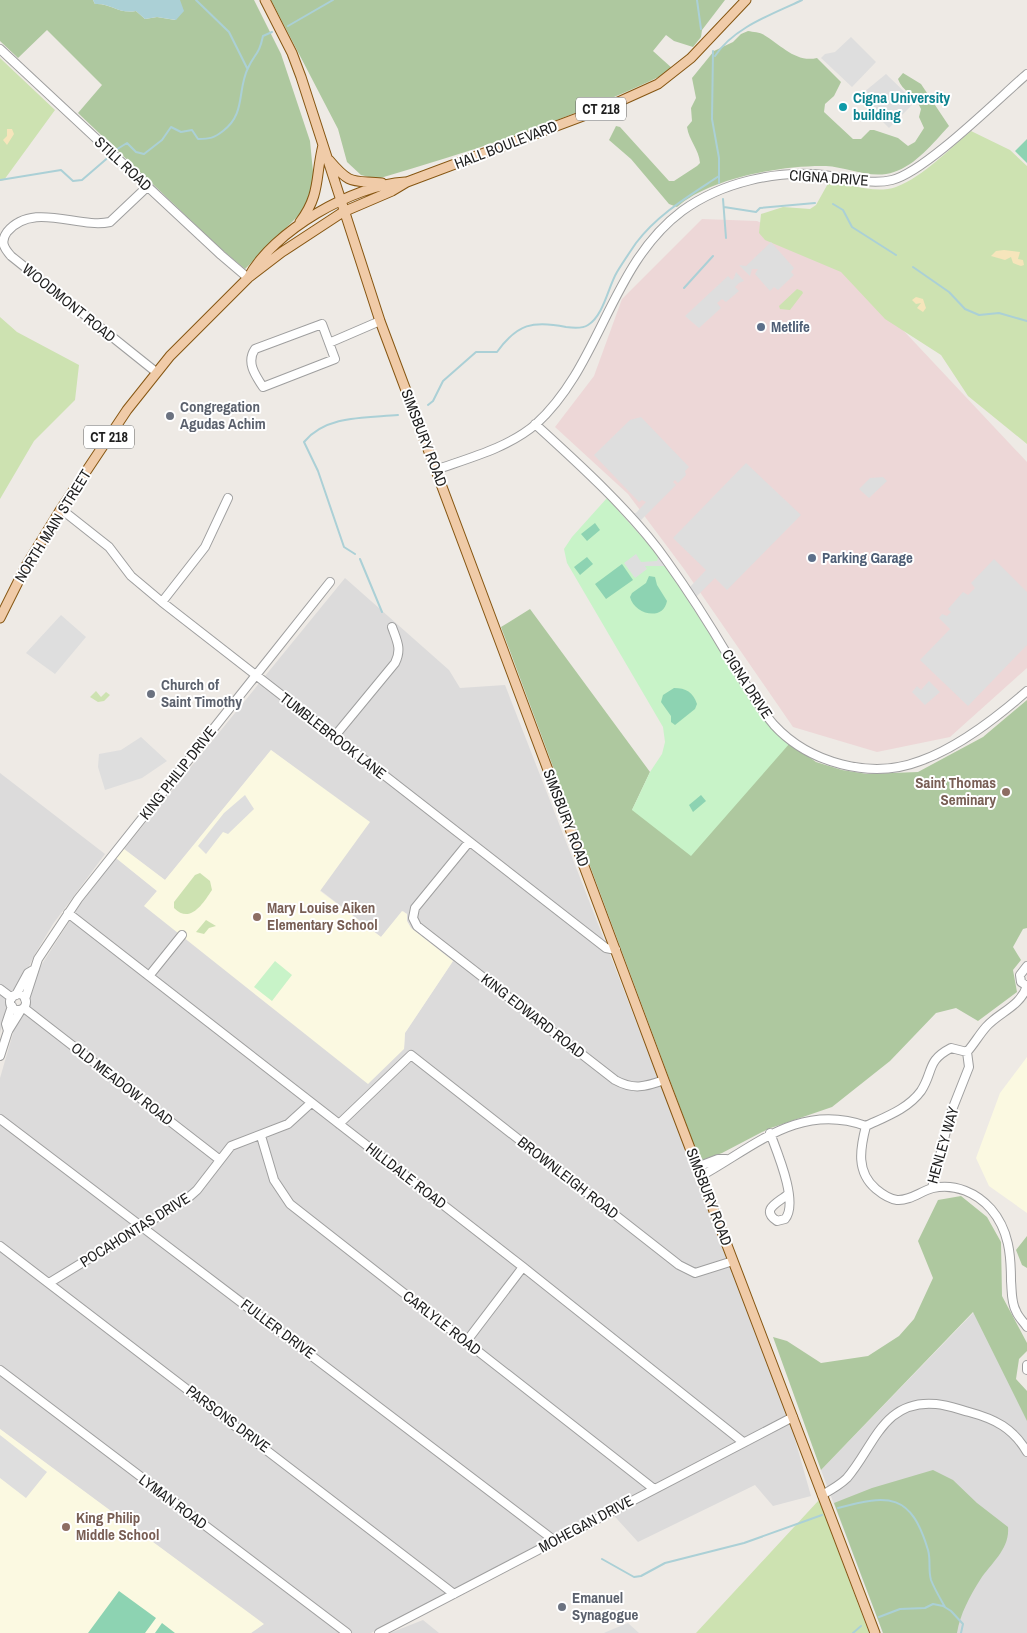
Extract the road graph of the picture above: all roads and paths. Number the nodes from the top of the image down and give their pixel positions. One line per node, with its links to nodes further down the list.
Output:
1 (265, 0): 5 (main road, SIMSBURY ROAD)
2 (746, 0): 7 (main road, HALL BOULEVARD / CT 218)
3 (0, 49): 9 (street, STILL ROAD)
4 (1027, 74): 17 (street, CIGNA DRIVE)
5 (323, 142): 6 (main road, SIMSBURY ROAD); 12 (main road)
6 (327, 158): 8 (main road); 10 (main road, SIMSBURY ROAD)
7 (407, 182): 8 (main road, HALL BOULEVARD / CT 218); 11 (main road, HALL BOULEVARD / CT 218)
8 (388, 183): 10 (main road, HALL BOULEVARD / CT 218)
9 (147, 186): 13 (street, STILL ROAD); 16 (street, WOODMONT ROAD)
10 (340, 202): 11 (main road, SIMSBURY ROAD); 12 (main road, NORTH MAIN STREET / CT 218)
11 (343, 212): 13 (main road, NORTH MAIN STREET / CT 218); 14 (main road, SIMSBURY ROAD)
12 (298, 225): 13 (main road, NORTH MAIN STREET / CT 218)
13 (248, 278): 16 (main road, NORTH MAIN STREET / CT 218)
14 (380, 322): 15 (street); 18 (main road, SIMSBURY ROAD)
15 (329, 342): 15 (street)
16 (156, 372): 20 (main road, NORTH MAIN STREET / CT 218)
17 (535, 424): 18 (street, CIGNA DRIVE); 26 (street, CIGNA DRIVE)
18 (435, 470): 31 (main road, SIMSBURY ROAD)
19 (228, 498): 22 (street)
20 (61, 509): 22 (street, TUMBLEBROOK LANE); 23 (main road, NORTH MAIN STREET / CT 218)
21 (330, 582): 25 (street, KING PHILIP DRIVE)
22 (162, 602): 25 (street, TUMBLEBROOK LANE)
23 (0, 616)
24 (392, 627): 27 (street)
25 (256, 676): 27 (street, TUMBLEBROOK LANE); 29 (street, KING PHILIP DRIVE)
26 (1027, 691)
27 (334, 738): 28 (street, TUMBLEBROOK LANE)
28 (469, 842): 31 (street, TUMBLEBROOK LANE); 43 (street, KING EDWARD ROAD)
29 (68, 913): 33 (street, KING PHILIP DRIVE); 34 (street, HILLDALE ROAD)
30 (182, 935): 34 (street)
31 (616, 950): 43 (main road, SIMSBURY ROAD)
32 (1027, 966): 35 (street)
33 (33, 970): 37 (street, KING PHILIP DRIVE); 38 (street, KING PHILIP DRIVE)
34 (149, 976): 44 (street, HILLDALE ROAD)
35 (1027, 986): 41 (street)
36 (0, 990): 38 (street)
37 (25, 999): 38 (street); 39 (street, KING PHILIP DRIVE)
38 (13, 1000): 39 (street, OLD MEADOW ROAD); 40 (street, KING PHILIP DRIVE)
39 (22, 1009): 40 (street, KING PHILIP DRIVE); 50 (street, OLD MEADOW ROAD)
40 (8, 1031): 42 (street, KING PHILIP DRIVE)
41 (967, 1052): 47 (street); 52 (street, HENLEY WAY)
42 (0, 1056)
43 (664, 1080): 51 (main road, SIMSBURY ROAD)
44 (311, 1103): 46 (street, HILLDALE ROAD); 49 (street, POCAHONTAS DRIVE)
45 (0, 1119): 54 (street, FULLER DRIVE)
46 (339, 1124): 56 (street, BROWNLEIGH ROAD); 57 (street, HILLDALE ROAD)
47 (866, 1126): 48 (street); 52 (street, HENLEY WAY)
48 (770, 1133): 51 (street); 53 (street)
49 (261, 1136): 50 (street, POCAHONTAS DRIVE); 60 (street, CARLYLE ROAD)
50 (220, 1160): 54 (street, POCAHONTAS DRIVE)
51 (699, 1172): 56 (main road, SIMSBURY ROAD)
52 (932, 1188): 59 (street)
53 (788, 1194)
54 (143, 1226): 58 (street, POCAHONTAS DRIVE); 69 (street, FULLER DRIVE)
55 (0, 1246): 58 (street, PARSONS DRIVE)
56 (733, 1261): 64 (main road, SIMSBURY ROAD)
57 (523, 1267): 60 (street); 65 (street, HILLDALE ROAD)
58 (49, 1283): 70 (street, PARSONS DRIVE)
59 (1027, 1327)
60 (466, 1342): 67 (street, CARLYLE ROAD)
61 (1027, 1366): 63 (street)
62 (0, 1370): 71 (street, LYMAN ROAD)
63 (1027, 1370)
64 (794, 1417): 65 (street, MOHEGAN DRIVE); 68 (main road, SIMSBURY ROAD)
65 (743, 1442): 67 (street, MOHEGAN DRIVE)
66 (1027, 1452): 68 (street)
67 (654, 1488): 69 (street, MOHEGAN DRIVE)
68 (822, 1495): 73 (main road, SIMSBURY ROAD)
69 (555, 1541): 70 (street, MOHEGAN DRIVE)
70 (454, 1594): 72 (street, MOHEGAN DRIVE)
71 (347, 1633)
72 (379, 1633)
73 (875, 1633)

